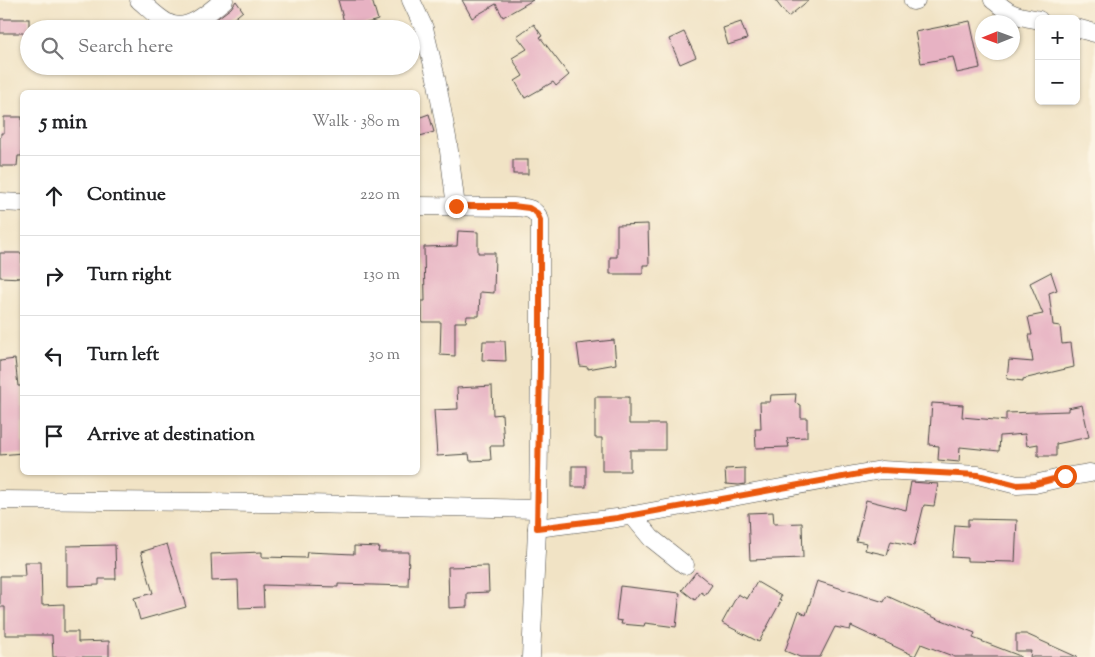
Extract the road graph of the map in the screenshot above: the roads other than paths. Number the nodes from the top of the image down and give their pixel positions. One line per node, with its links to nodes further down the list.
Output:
1 (139, 0): 6 (street)
2 (224, 0): 7 (street)
3 (411, 0): 13 (street)
4 (993, 0): 5 (street)
5 (1035, 19)
6 (164, 20)
7 (197, 20)
8 (1080, 29): 9 (street)
9 (1095, 32)
10 (0, 202): 11 (street)
11 (20, 203)
12 (420, 206): 13 (street)
13 (456, 206): 16 (street)
14 (1090, 473): 17 (street)
15 (0, 500): 16 (street)
16 (538, 509): 18 (street)
17 (632, 515): 18 (street); 19 (street)
18 (537, 528): 20 (street)
19 (685, 565)
20 (531, 657)

